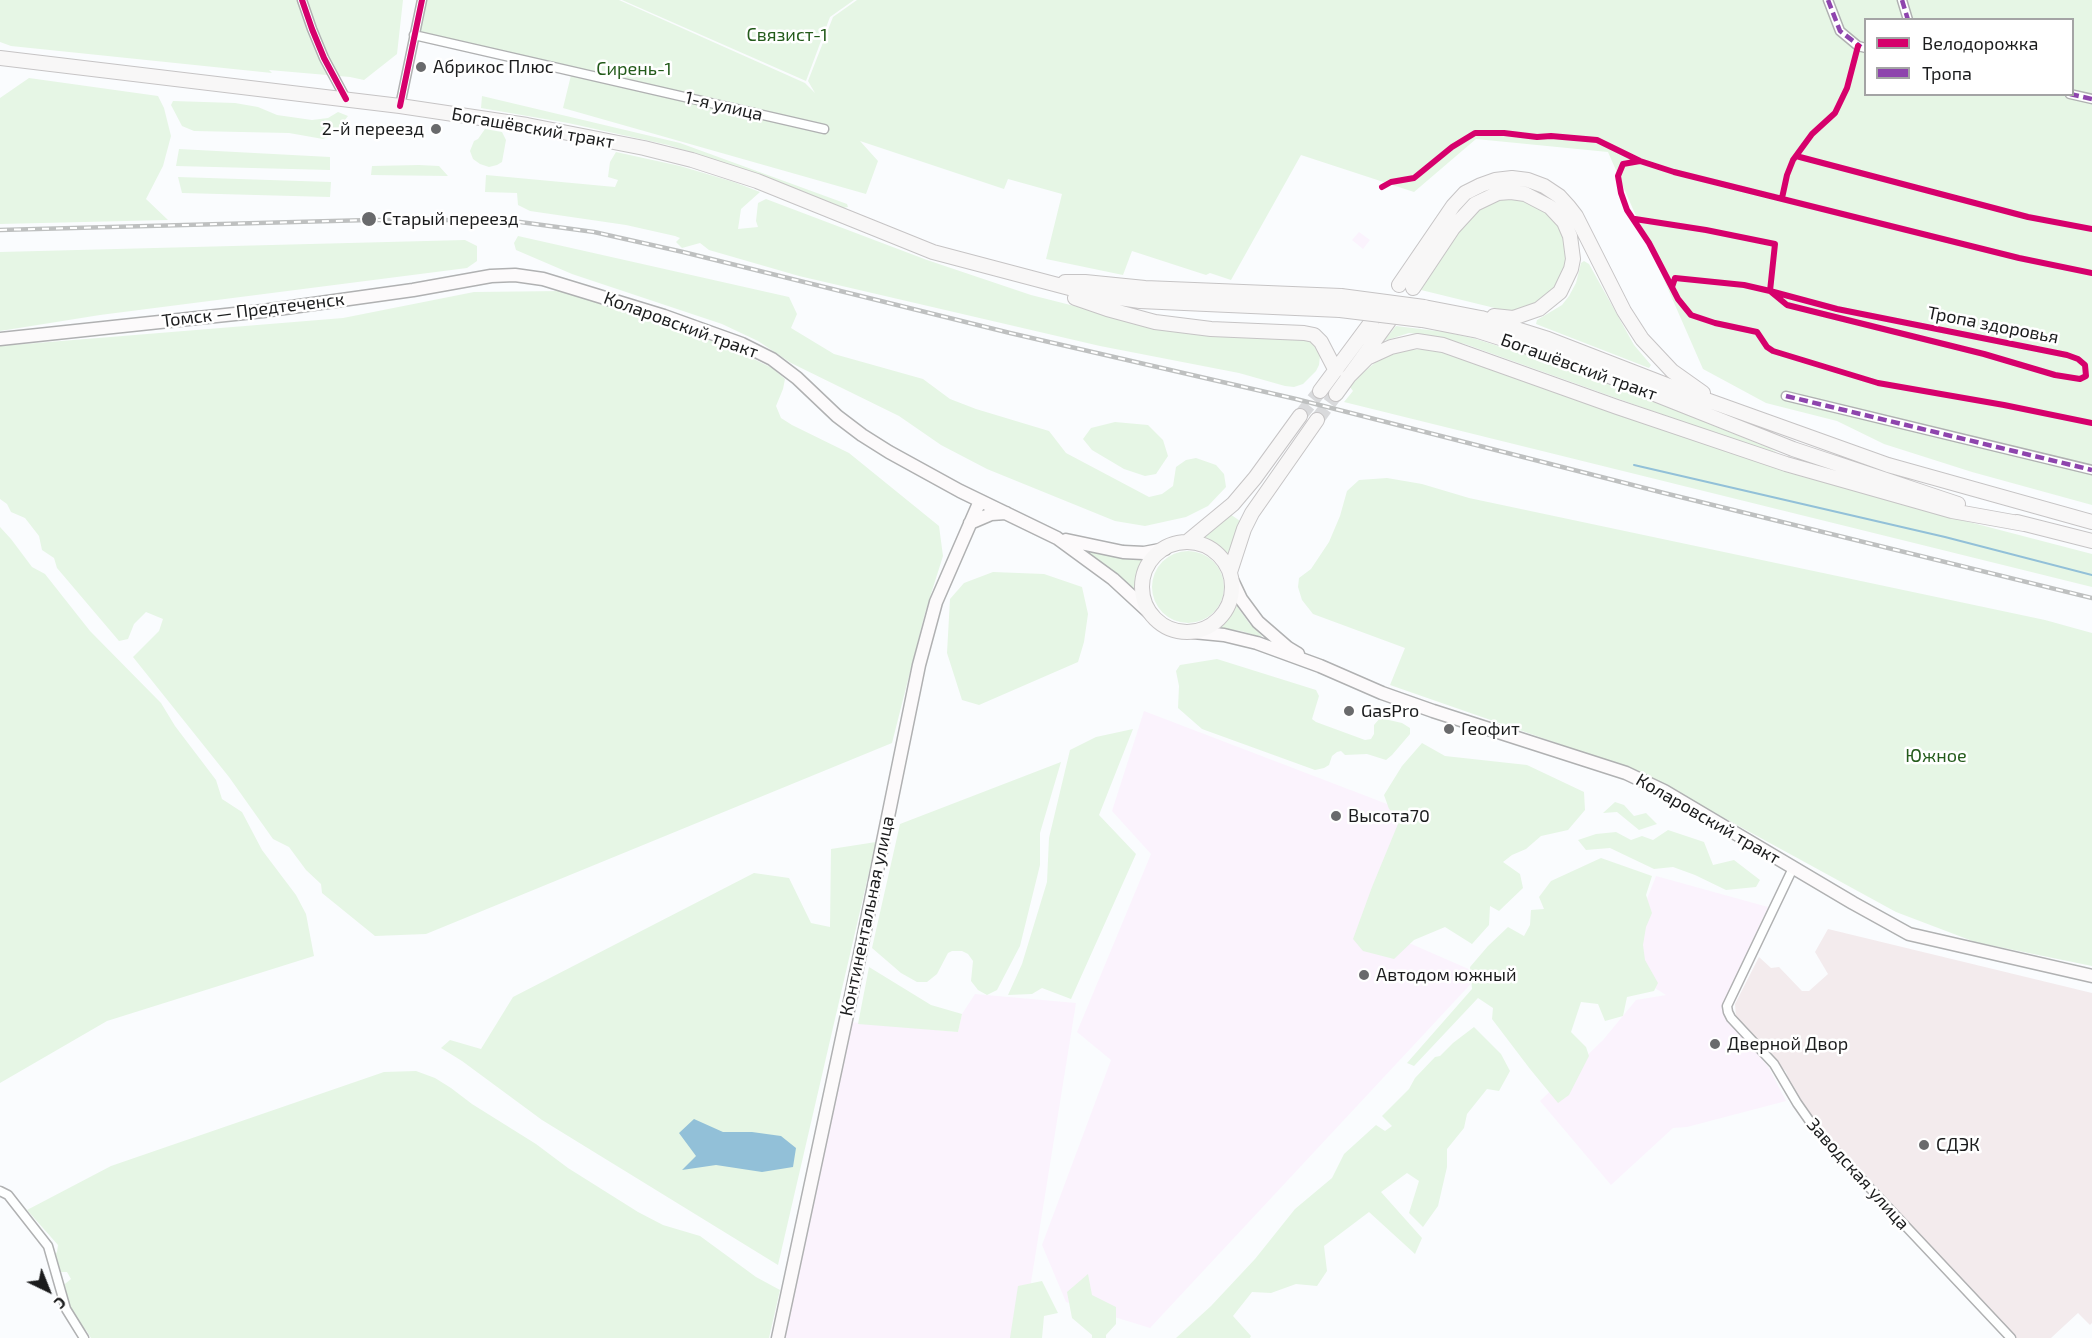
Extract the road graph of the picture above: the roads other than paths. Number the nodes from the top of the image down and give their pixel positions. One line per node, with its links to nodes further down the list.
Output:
1 (302, 0): 10 (street)
2 (422, 0): 6 (street)
3 (1902, 0): 5 (street)
4 (1828, 1): 7 (street)
5 (1907, 18)
6 (414, 35): 12 (street); 13 (street, 1-я улица)
7 (1864, 48)
8 (0, 58): 10 (main road, Богашёвский тракт)
9 (2074, 95): 11 (street)
10 (346, 99): 12 (main road, Богашёвский тракт)
11 (2092, 99)
12 (400, 106): 15 (main road, Богашёвский тракт)
13 (824, 129)
14 (505, 275): 20 (main road, Томск — Предтеченск); 30 (main road, Коларовский тракт)
15 (1048, 282): 17 (main road, Богашёвский тракт, bridge); 21 (main road)
16 (1451, 312): 17 (main road, Богашёвский тракт); 27 (main road, Богашёвский тракт); 27 (main road)
17 (1423, 313): 35 (main road, Богашёвский тракт)
18 (1372, 321): 21 (main road)
19 (1389, 321): 22 (main road)
20 (0, 339)
21 (1335, 369): 23 (main road)
22 (1347, 378): 24 (main road); 35 (main road)
23 (1320, 391)
24 (1335, 394)
25 (1786, 396): 29 (street)
26 (1300, 416): 37 (main road)
27 (1756, 418): 33 (main road, Богашёвский тракт)
28 (1317, 420): 40 (main road)
29 (2092, 470)
30 (960, 491): 31 (main road, Коларовский тракт); 34 (main road)
31 (980, 501): 32 (main road, Коларовский тракт); 34 (main road, Континентальная улица)
32 (1006, 513): 34 (main road); 36 (main road, Коларовский тракт)
33 (2092, 522)
34 (970, 523): 48 (main road, Континентальная улица)
35 (2024, 524): 38 (main road, Богашёвский тракт)
36 (1057, 538): 39 (main road); 41 (main road)
37 (1187, 542): 39 (main road); 40 (main road)
38 (2092, 542)
39 (1165, 549): 41 (main road)
40 (1231, 576): 42 (main road); 43 (main road, Коларовский тракт)
41 (1152, 615): 42 (main road)
42 (1193, 632): 43 (main road, Коларовский тракт)
43 (1320, 666): 44 (main road, Коларовский тракт)
44 (1793, 868): 45 (main road, Коларовский тракт); 49 (street, Заводская улица)
45 (2092, 976)
46 (0, 1191): 47 (street)
47 (84, 1338)
48 (778, 1338)
49 (2011, 1338)

